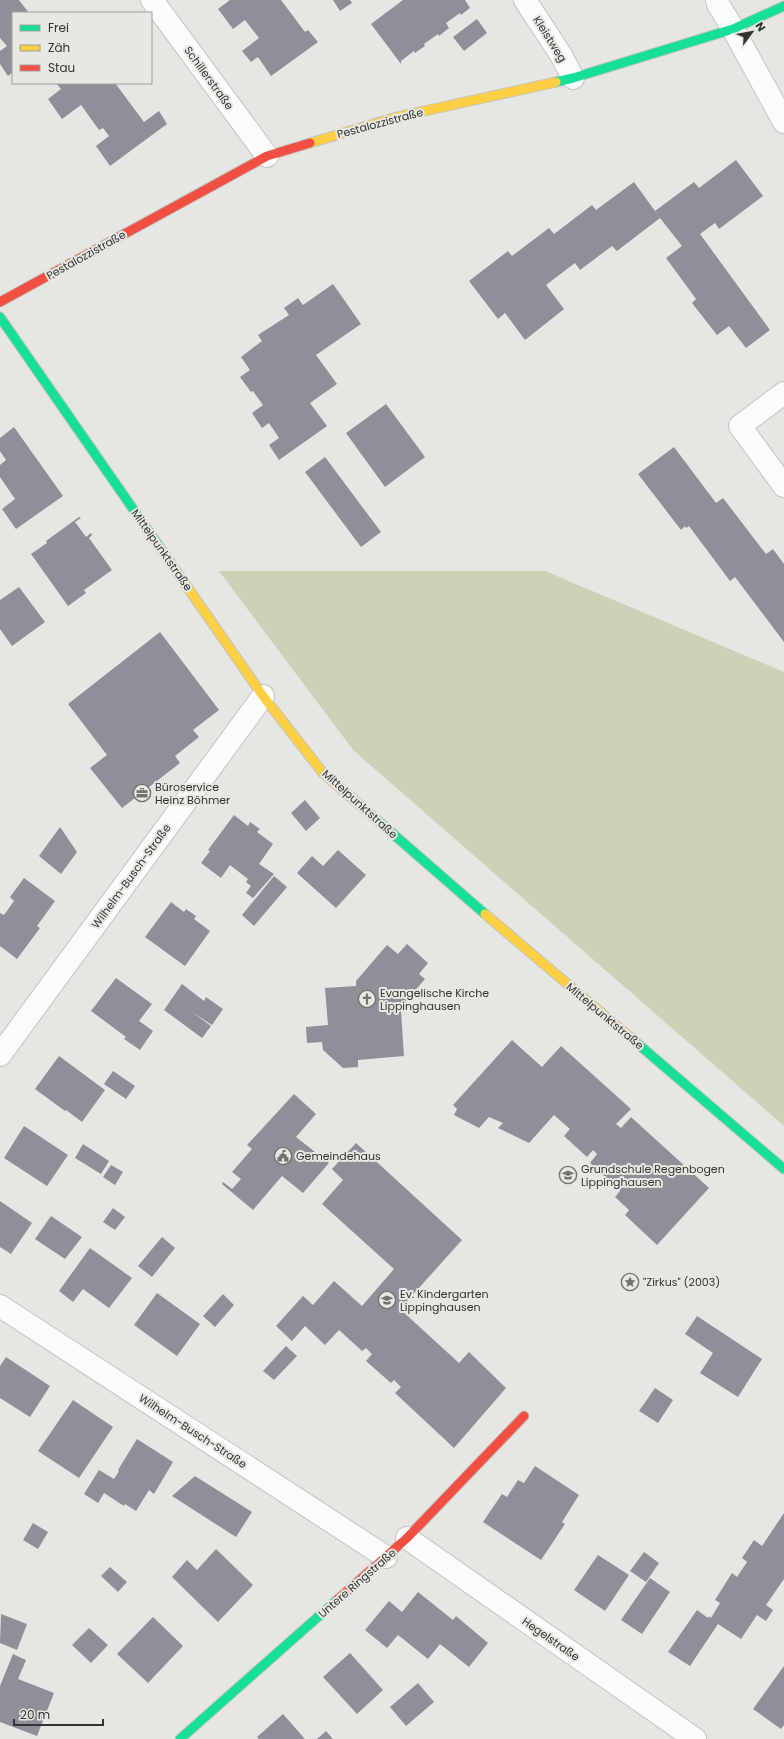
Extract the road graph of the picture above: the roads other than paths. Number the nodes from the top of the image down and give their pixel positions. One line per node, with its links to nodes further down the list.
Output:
1 (152, 0): 8 (street, Schillerstraße)
2 (525, 0): 6 (street, Kleistweg)
3 (717, 0): 5 (street)
4 (784, 6): 5 (street, Pestalozzistraße)
5 (733, 29): 6 (street, Pestalozzistraße); 7 (street)
6 (573, 78): 8 (street, Pestalozzistraße)
7 (784, 122)
8 (267, 156): 9 (street, Pestalozzistraße)
9 (0, 302)
10 (0, 317): 13 (street, Mittelpunktstraße)
11 (784, 393): 12 (street)
12 (784, 486)
13 (263, 696): 14 (street, Wilhelm-Busch-Straße); 15 (street, Mittelpunktstraße)
14 (0, 1055)
15 (784, 1169)
16 (0, 1306): 19 (street, Wilhelm-Busch-Straße)
17 (524, 1416): 18 (street, Untere Ringstraße)
18 (407, 1538): 19 (street, Untere Ringstraße); 21 (street, Hegelstraße)
19 (386, 1557): 20 (street, Untere Ringstraße)
20 (180, 1739)
21 (695, 1739)

